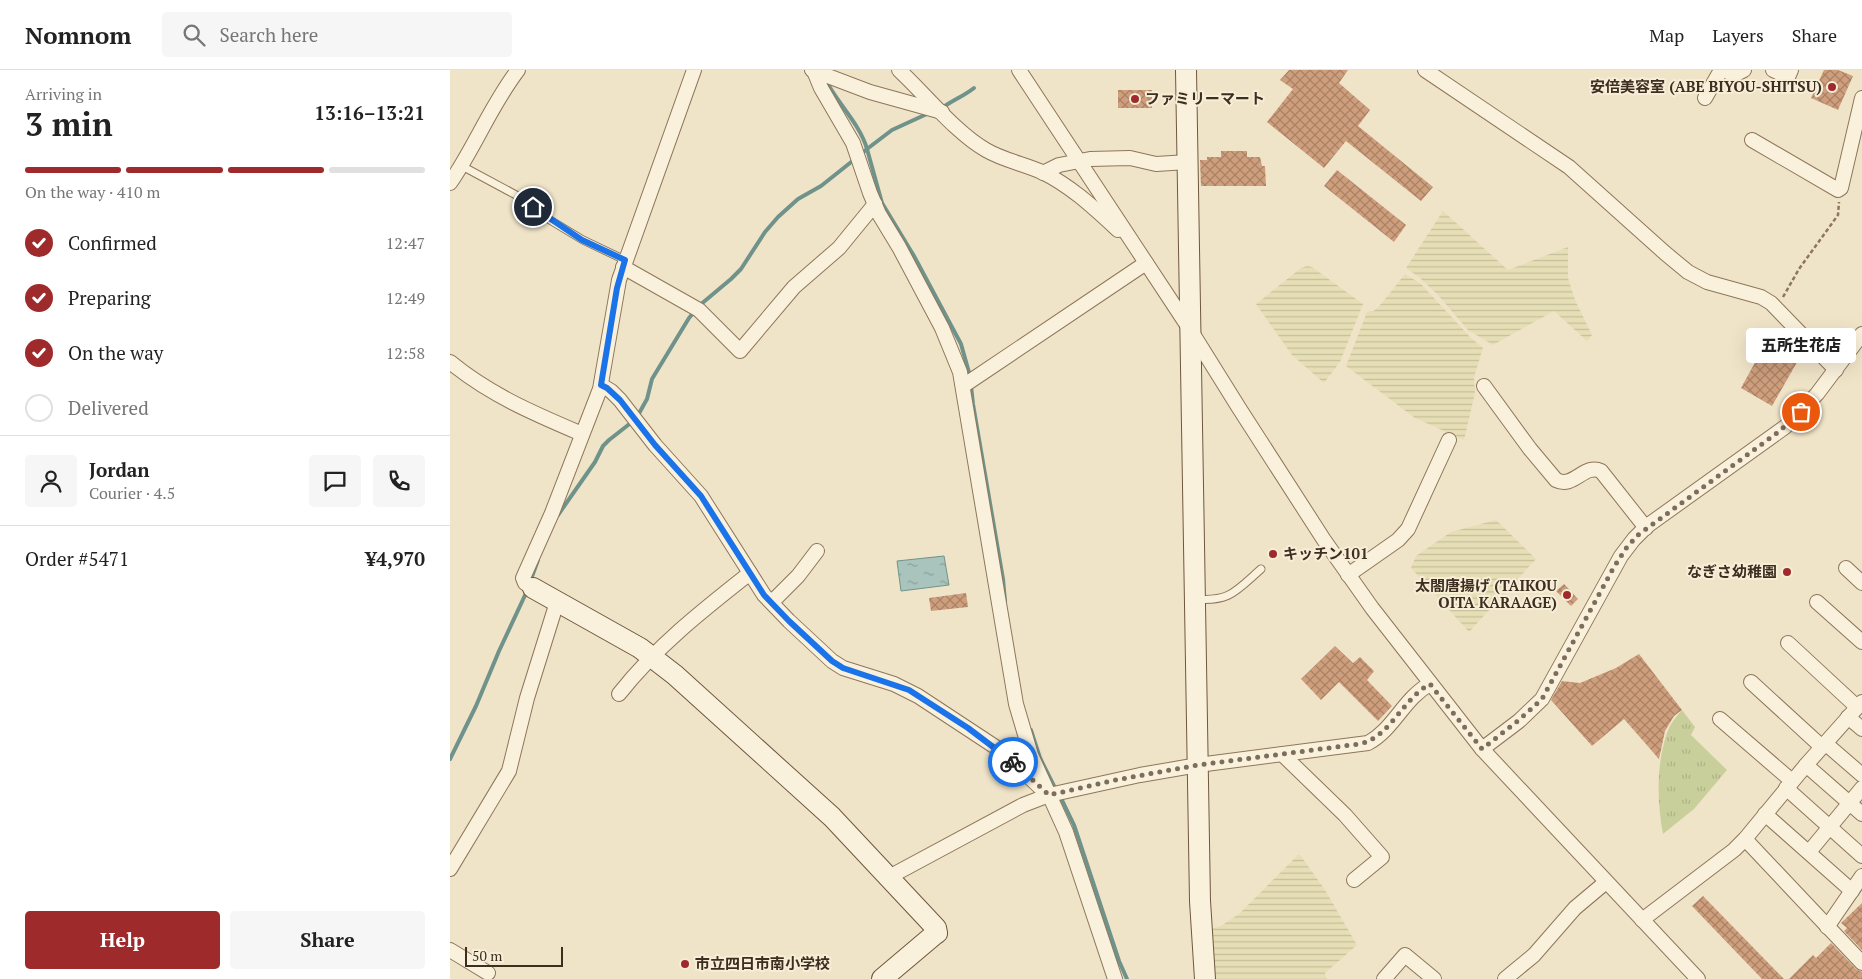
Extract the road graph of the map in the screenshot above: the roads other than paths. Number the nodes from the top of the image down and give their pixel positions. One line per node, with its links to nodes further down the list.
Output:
1 (518, 70): 18 (street)
2 (694, 70): 24 (street)
3 (899, 70): 14 (street)
4 (1019, 70): 16 (street)
5 (1186, 70): 17 (street)
6 (1425, 70): 28 (street)
7 (1723, 70): 8 (street); 12 (street)
8 (1744, 70)
9 (1773, 70): 10 (street)
10 (1791, 70)
11 (813, 71): 14 (street); 21 (street)
12 (1705, 98)
13 (1862, 98): 15 (street)
14 (942, 112): 19 (street)
15 (1752, 140)
16 (1078, 161): 17 (street); 19 (street); 22 (street)
17 (1188, 162): 25 (street)
18 (457, 167): 20 (street); 24 (lane)
19 (1043, 173): 22 (street)
20 (450, 183)
21 (875, 204): 24 (street); 30 (street)
22 (1134, 245): 23 (street)
23 (1146, 263): 25 (street); 30 (street)
24 (624, 264): 29 (street)
25 (1191, 331): 39 (street); 42 (street)
26 (1862, 334): 28 (street)
27 (450, 362): 32 (street)
28 (1836, 370): 34 (street)
29 (601, 385): 32 (street); 38 (street)
30 (963, 386): 63 (street)
31 (1484, 386): 34 (street)
32 (582, 434): 41 (street)
33 (1449, 440): 39 (street)
34 (1646, 528): 56 (street)
35 (818, 551): 44 (street)
36 (1846, 568): 40 (street)
37 (1261, 569): 42 (lane)
38 (750, 573): 44 (street); 48 (street)
39 (1348, 575): 50 (street)
40 (1862, 583)
41 (533, 588): 43 (street)
42 (1195, 599): 58 (street)
43 (557, 602): 48 (street); 71 (street)
44 (772, 602): 63 (street)
45 (1817, 602): 46 (street)
46 (1862, 642)
47 (1788, 643): 52 (street)
48 (651, 656): 51 (street); 73 (street)
49 (1751, 682): 55 (street)
50 (1430, 684): 56 (street); 57 (street)
51 (619, 694)
52 (1856, 709): 54 (street); 55 (street)
53 (1720, 719): 61 (street)
54 (1862, 729)
55 (1823, 745): 59 (street); 60 (street)
56 (1482, 749): 75 (street)
57 (1282, 754): 58 (street); 74 (street)
58 (1198, 765): 63 (street); 84 (street)
59 (1806, 765): 61 (street); 64 (street)
60 (1862, 776)
61 (1789, 785): 65 (street); 67 (street)
62 (1862, 788): 64 (street)
63 (1054, 794): 73 (street); 83 (street)
64 (1850, 803): 66 (street); 67 (street)
65 (1765, 814): 68 (street); 69 (street)
66 (1862, 814)
67 (1830, 827): 69 (street); 70 (street)
68 (1745, 839): 77 (street); 78 (street)
69 (1808, 852): 76 (street)
70 (1862, 856)
71 (450, 869)
72 (1862, 876): 76 (street)
73 (889, 877): 82 (street)
74 (1354, 880)
75 (1606, 882): 77 (street); 87 (street)
76 (1852, 891): 78 (street)
77 (1642, 920): 88 (street)
78 (1827, 927): 80 (street)
79 (450, 950): 81 (street)
80 (1862, 963)
81 (488, 973)
82 (882, 979)
83 (1115, 979)
84 (1205, 979)
85 (1384, 979): 86 (street)
86 (1434, 979)
87 (1506, 979)
88 (1698, 979)

